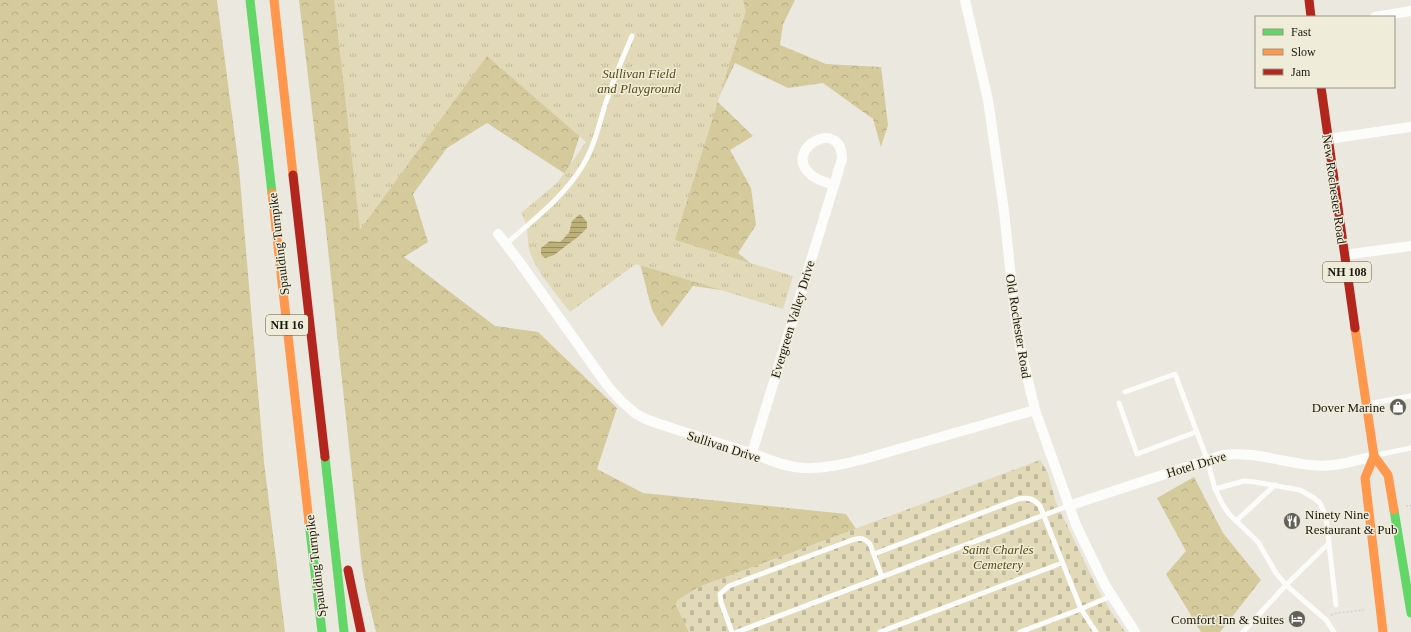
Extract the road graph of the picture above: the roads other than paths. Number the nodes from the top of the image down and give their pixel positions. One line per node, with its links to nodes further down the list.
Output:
1 (250, 0): 44 (main road, Spaulding Turnpike / NH 16)
2 (274, 0): 30 (main road, Spaulding Turnpike / NH 16)
3 (965, 0): 21 (street, Old Rochester Road)
4 (1309, 0): 6 (main road)
5 (1411, 11): 7 (street)
6 (1311, 16)
7 (1381, 16)
8 (632, 36): 14 (lane)
9 (1321, 88): 11 (main road, New Rochester Road / NH 108)
10 (1411, 127): 11 (street)
11 (1328, 139): 16 (main road, New Rochester Road / NH 108)
12 (833, 185): 12 (street, Evergreen Valley Drive); 24 (street, Evergreen Valley Drive)
13 (498, 234): 14 (street, Sullivan Drive)
14 (506, 244): 24 (street, Sullivan Drive)
15 (1411, 246): 16 (street)
16 (1344, 255): 20 (main road, New Rochester Road / NH 108)
17 (1125, 392): 22 (lane)
18 (1411, 396): 20 (lane)
19 (1119, 403): 22 (lane)
20 (1366, 404): 25 (main road, New Rochester Road / NH 108)
21 (1035, 410): 24 (street, Sullivan Drive); 29 (street, Old Rochester Road)
22 (1196, 432): 26 (lane)
23 (1411, 448): 25 (lane)
24 (752, 453)
25 (1374, 456): 26 (street, Hotel Drive); 43 (main road, New Rochester Road / NH 108); 55 (main road)
26 (1207, 459): 28 (lane); 29 (street, Hotel Drive)
27 (1275, 485): 28 (lane); 32 (lane); 33 (lane)
28 (1215, 488): 32 (lane)
29 (1068, 506): 31 (lane); 40 (street, Old Rochester Road)
30 (331, 512): 34 (main road); 45 (main road, Spaulding Turnpike / NH 16)
31 (1044, 516): 35 (lane); 37 (lane); 38 (lane)
32 (1236, 521): 39 (lane)
33 (1329, 543): 39 (lane); 41 (lane)
34 (344, 548)
35 (874, 554): 38 (lane); 47 (lane)
36 (347, 562): 46 (main road)
37 (1062, 563): 42 (lane); 49 (lane)
38 (882, 577): 48 (lane)
39 (1286, 585): 53 (lane); 54 (lane)
40 (1111, 596): 42 (lane); 52 (street, Old Rochester Road)
41 (1336, 604)
42 (1081, 609): 50 (lane); 51 (lane)
43 (1411, 613)
44 (322, 632)
45 (344, 632)
46 (361, 632)
47 (732, 632)
48 (738, 632)
49 (880, 632)
50 (1020, 632)
51 (1096, 632)
52 (1135, 632)
53 (1243, 632)
54 (1334, 632)
55 (1383, 632)

